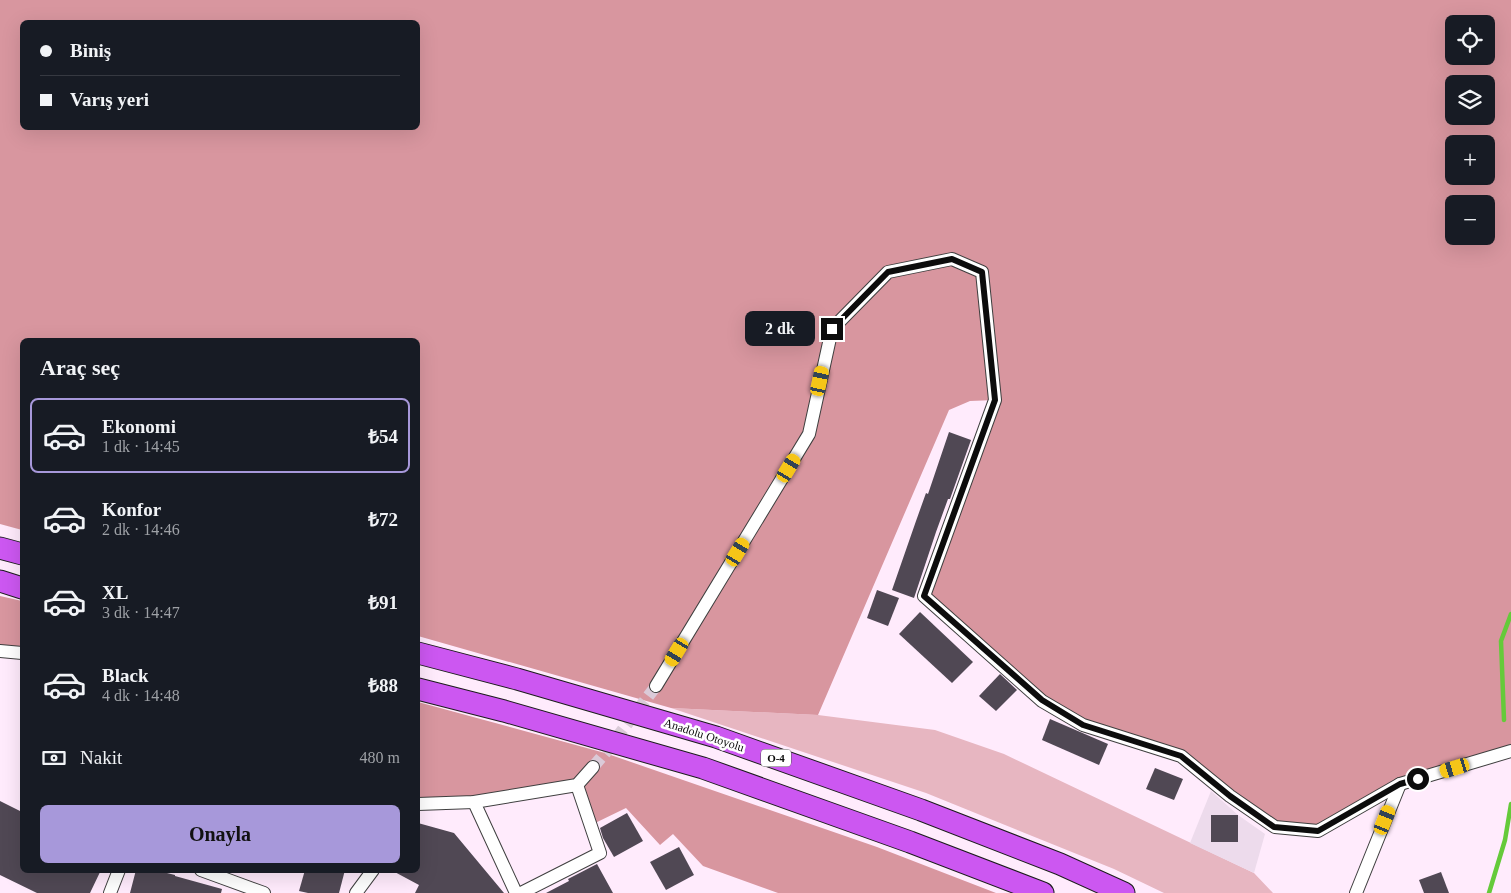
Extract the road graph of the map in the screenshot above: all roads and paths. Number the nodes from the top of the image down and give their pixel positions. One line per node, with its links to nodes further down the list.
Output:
1 (0, 548): 2 (highway)
2 (20, 553)
3 (0, 582): 4 (highway)
4 (20, 587)
5 (0, 650): 6 (street)
6 (20, 653)
7 (420, 654): 25 (highway, Anadolu Otoyolu / O-4)
8 (656, 686): 12 (street)
9 (420, 690): 24 (highway)
10 (1511, 751): 12 (street)
11 (593, 767): 13 (street)
12 (1400, 784): 26 (street)
13 (577, 785): 14 (street); 23 (street)
14 (474, 802): 15 (street); 22 (street)
15 (420, 804)
16 (118, 873): 19 (street)
17 (210, 873): 20 (street)
18 (371, 873): 21 (street)
19 (110, 893)
20 (264, 893)
21 (356, 893)
22 (516, 893)
23 (521, 893)
24 (1044, 893)
25 (1124, 893)
26 (1356, 893)

